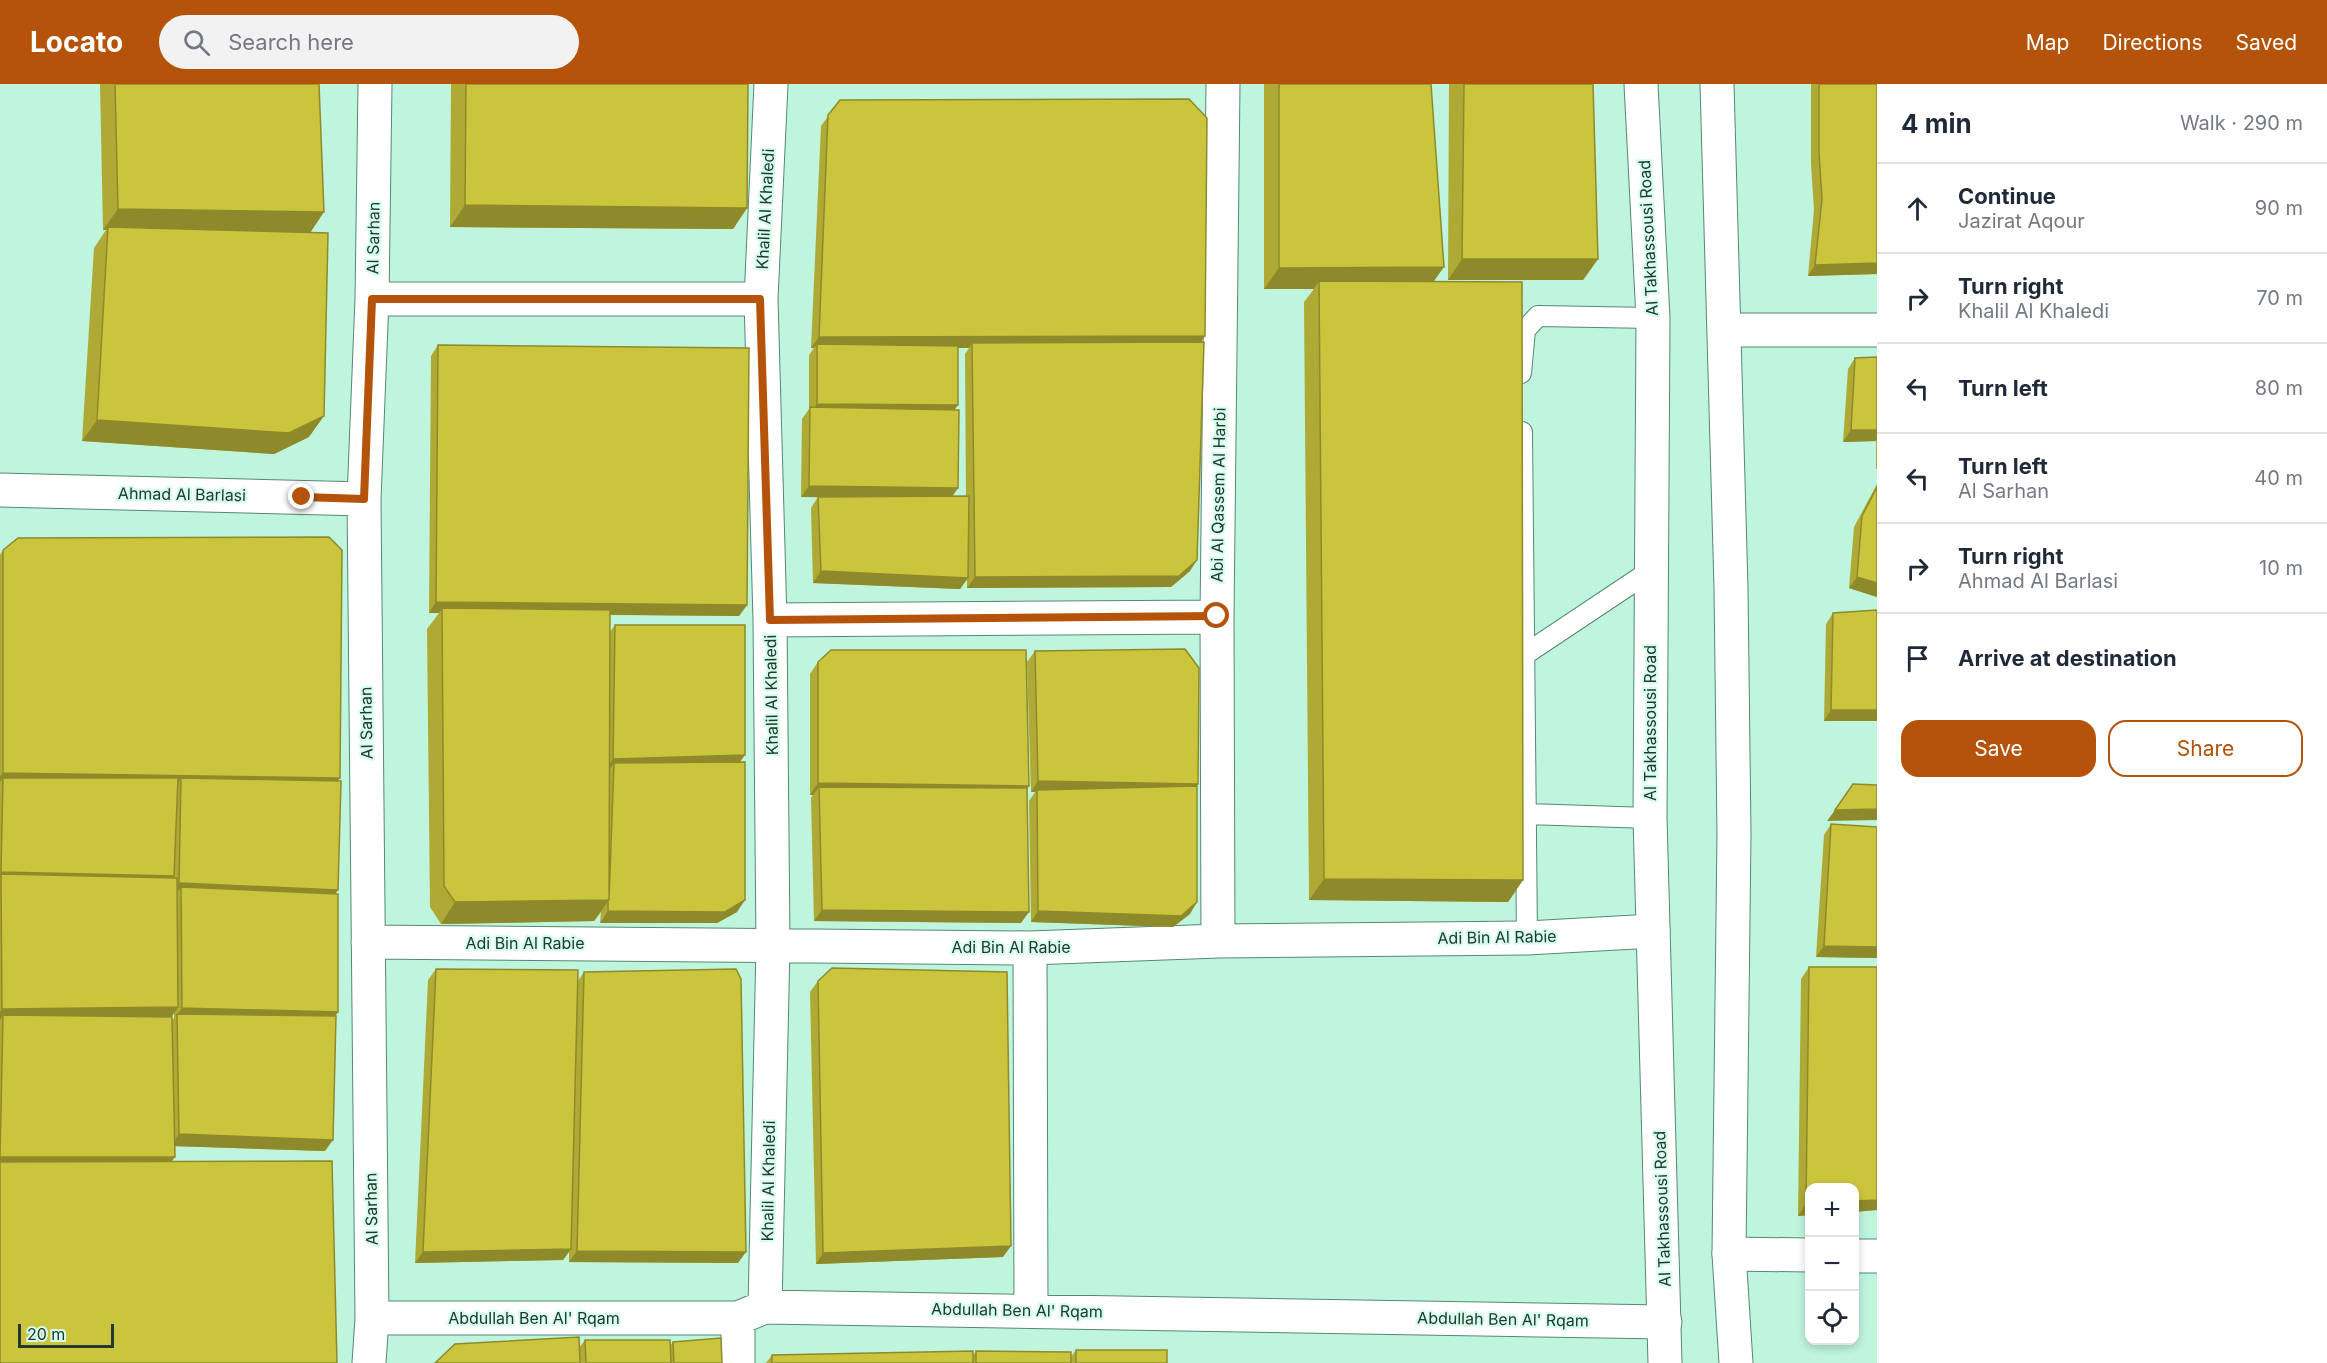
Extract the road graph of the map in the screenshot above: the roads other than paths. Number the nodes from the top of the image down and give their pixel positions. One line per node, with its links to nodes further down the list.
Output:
1 (375, 84): 6 (street, Al Sarhan)
2 (771, 84): 7 (street, Khalil Al Khaledi)
3 (1223, 84): 16 (street, Abi Al Qassem Al Harbi)
4 (1641, 84): 8 (street, Al Takhassousi Road)
5 (1718, 84): 9 (street)
6 (372, 299): 7 (street); 14 (street, Al Sarhan)
7 (760, 299): 17 (street, Khalil Al Khaledi)
8 (1653, 318): 11 (lane); 15 (street, Al Takhassousi Road)
9 (1726, 330): 10 (street); 27 (street)
10 (1877, 330)
11 (1521, 387)
12 (1522, 411): 18 (lane)
13 (0, 490): 14 (street, Ahmad Al Barlasi)
14 (364, 499): 24 (street, Al Sarhan)
15 (1650, 571): 18 (lane); 20 (street, Al Takhassousi Road)
16 (1217, 616): 17 (street); 23 (street, Abi Al Qassem Al Harbi)
17 (770, 620): 25 (street, Khalil Al Khaledi)
18 (1524, 655): 19 (lane)
19 (1526, 814): 20 (lane); 22 (lane)
20 (1650, 818): 21 (street, Al Takhassousi Road)
21 (1653, 931): 22 (street, Adi Bin Al Rabie); 34 (street, Al Takhassousi Road)
22 (1527, 938): 23 (street, Adi Bin Al Rabie)
23 (1218, 941): 26 (street, Adi Bin Al Rabie)
24 (368, 942): 25 (street, Adi Bin Al Rabie); 33 (street, Al Sarhan)
25 (773, 945): 26 (street, Adi Bin Al Rabie); 32 (street, Khalil Al Khaledi)
26 (1030, 948): 31 (street)
27 (1729, 1254): 28 (street); 38 (street)
28 (1805, 1255)
29 (1859, 1256): 30 (street)
30 (1877, 1256)
31 (1031, 1310): 32 (street, Abdullah Ben Al' Rqam); 34 (street, Abdullah Ben Al' Rqam)
32 (752, 1312): 33 (street, Abdullah Ben Al' Rqam); 36 (street, Khalil Al Khaledi)
33 (372, 1318): 35 (street, Al Sarhan)
34 (1665, 1322): 37 (street, Al Takhassousi Road)
35 (369, 1363)
36 (738, 1363)
37 (1665, 1363)
38 (1736, 1363)

